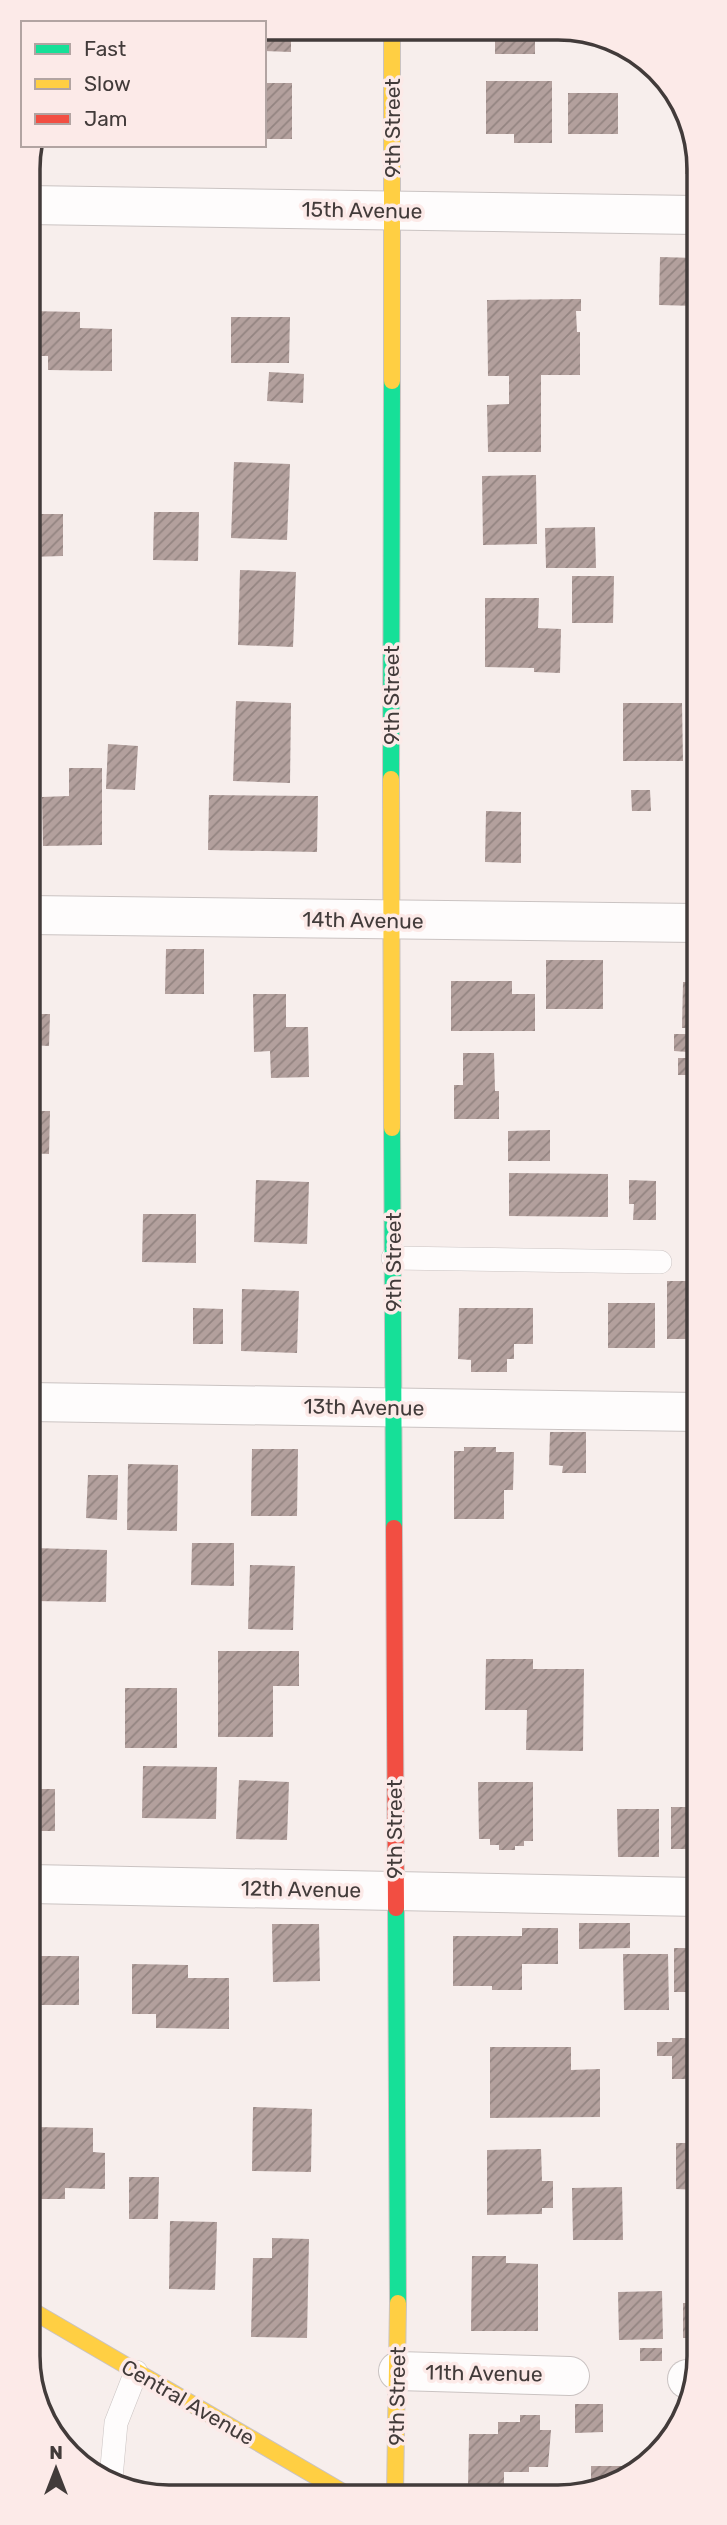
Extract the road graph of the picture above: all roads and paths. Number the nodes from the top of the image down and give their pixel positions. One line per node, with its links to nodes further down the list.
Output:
1 (392, 40): 3 (street, 9th Street)
2 (41, 205): 3 (street, 15th Avenue)
3 (392, 210): 4 (street, 15th Avenue); 6 (street, 9th Street)
4 (687, 215)
5 (41, 915): 6 (street, 14th Avenue)
6 (391, 921): 7 (street, 14th Avenue); 8 (street, 9th Street)
7 (687, 923)
8 (393, 1258): 9 (lane); 11 (street, 9th Street)
9 (660, 1262)
10 (40, 1402): 11 (street, 13th Avenue)
11 (392, 1408): 12 (street, 13th Avenue); 14 (street, 9th Street)
12 (686, 1412)
13 (40, 1884): 14 (street, 12th Avenue)
14 (395, 1891): 15 (street, 12th Avenue); 17 (street, 9th Street)
15 (686, 1897)
16 (40, 2316): 18 (street, Central Avenue)
17 (398, 2371): 19 (street, 11th Avenue); 22 (street, 9th Street)
18 (136, 2372): 20 (lane); 21 (street, Central Avenue)
19 (569, 2376)
20 (112, 2471)
21 (331, 2485)
22 (394, 2485)

